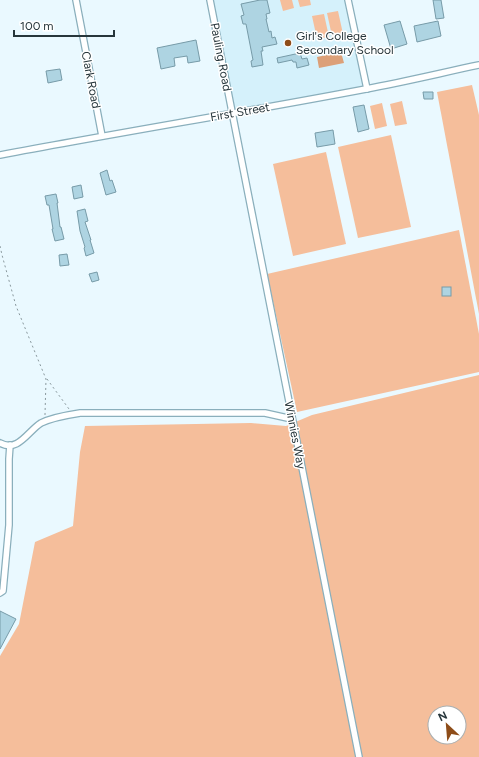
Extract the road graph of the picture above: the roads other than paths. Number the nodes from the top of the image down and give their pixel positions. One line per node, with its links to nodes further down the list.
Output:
1 (76, 0): 7 (street, Clark Road)
2 (210, 0): 6 (street, Pauling Road)
3 (348, 0): 5 (street)
4 (479, 65): 5 (street, First Street)
5 (367, 89): 6 (street, First Street)
6 (232, 114): 7 (street, First Street); 9 (street, Winnies Way)
7 (102, 136): 8 (street, First Street)
8 (0, 155)
9 (292, 419): 11 (street); 13 (street, Winnies Way)
10 (0, 443): 11 (street)
11 (10, 446): 12 (street)
12 (0, 593)
13 (359, 757)

